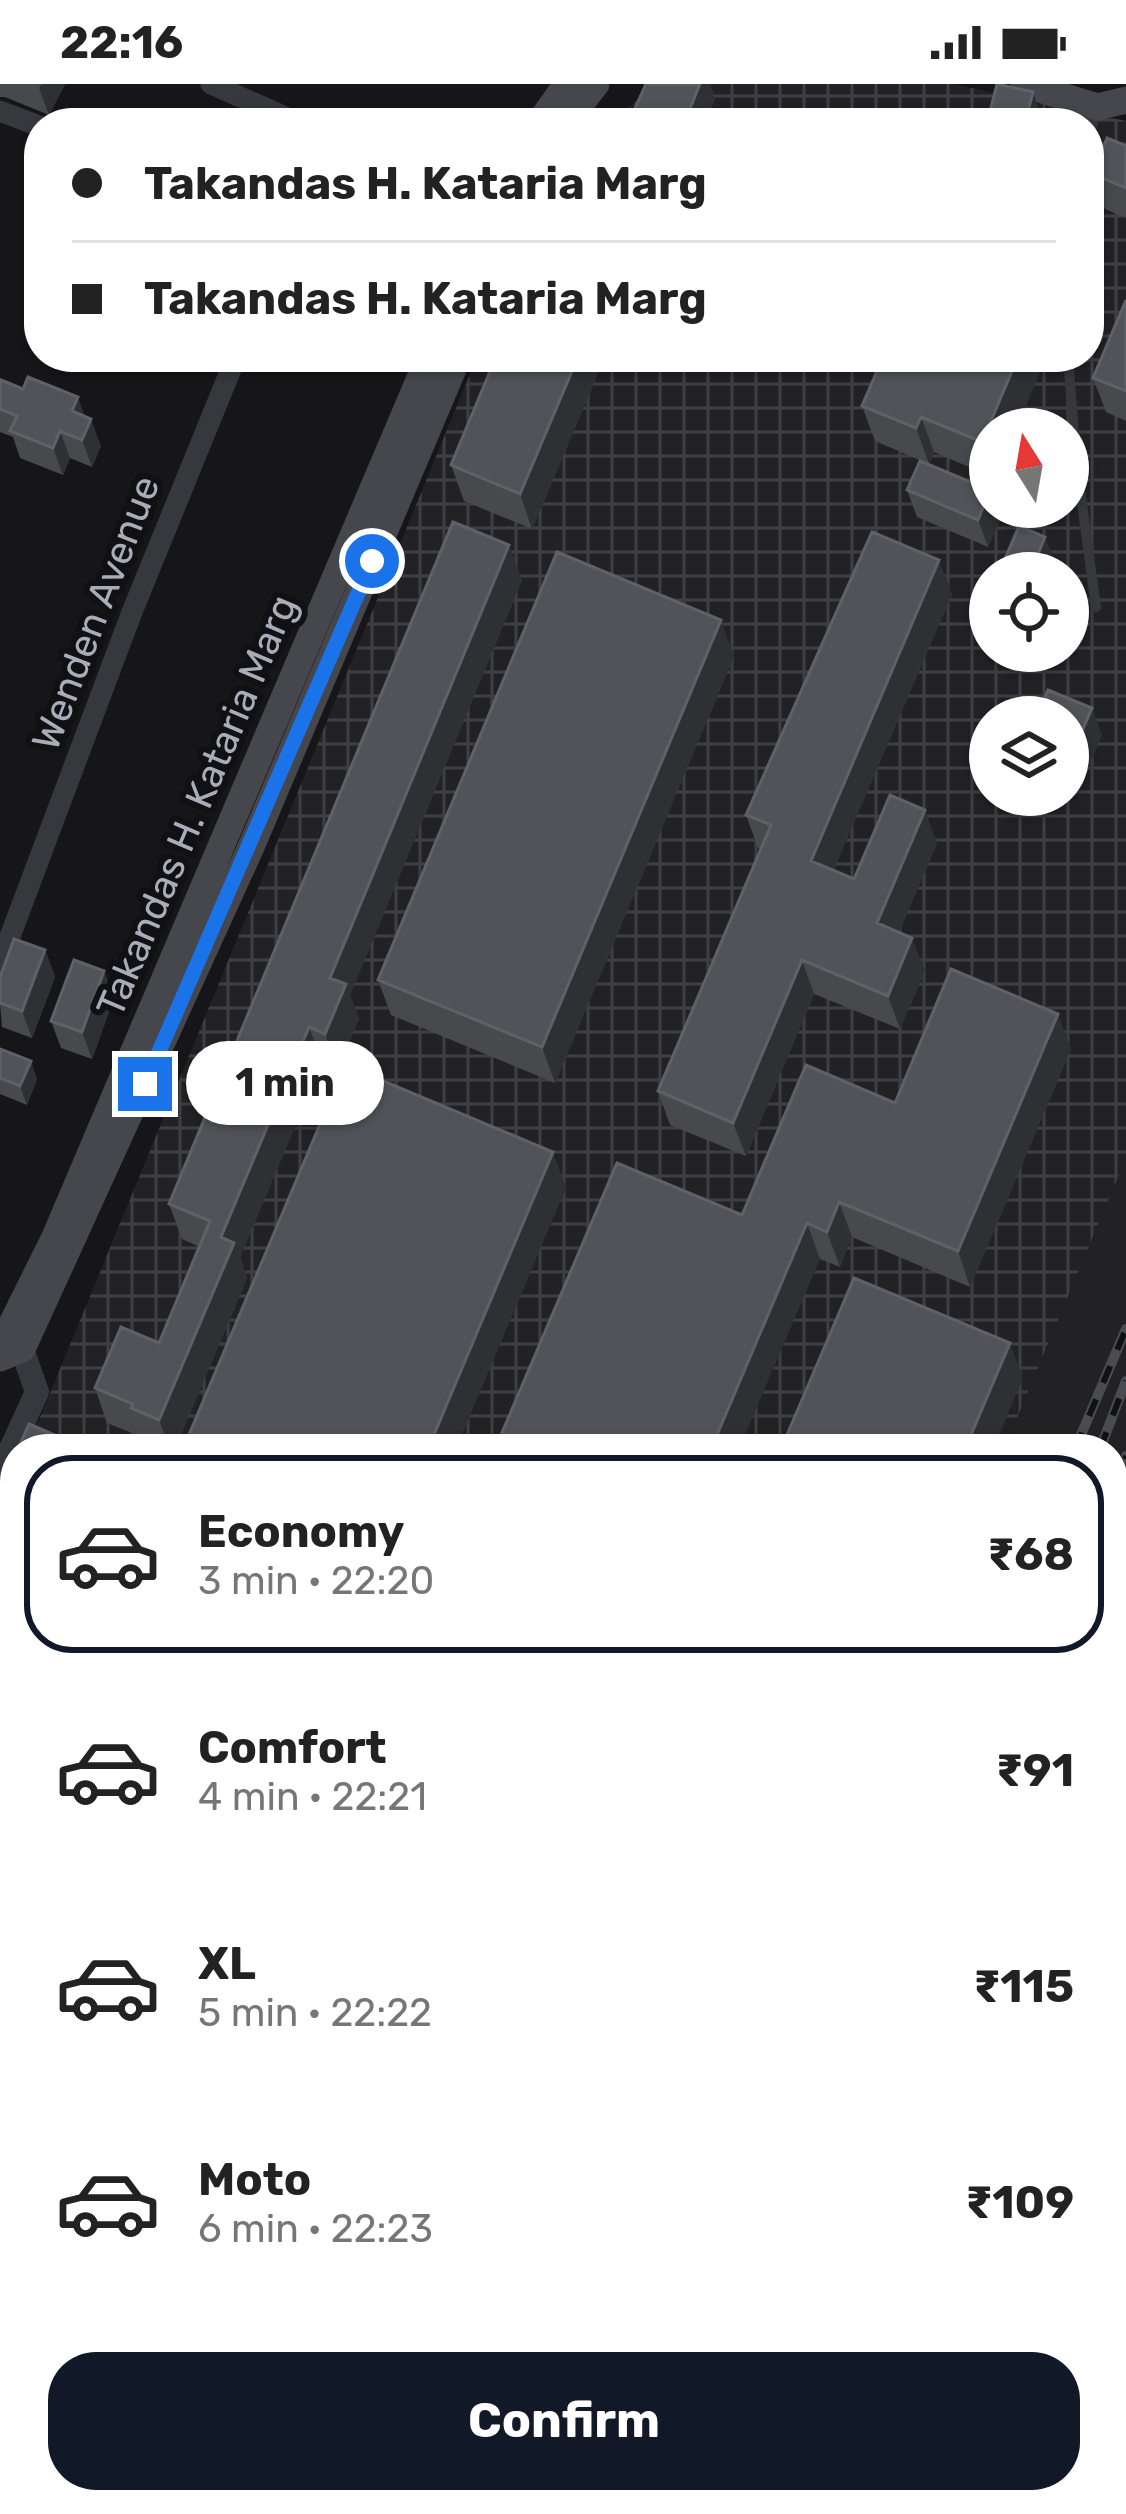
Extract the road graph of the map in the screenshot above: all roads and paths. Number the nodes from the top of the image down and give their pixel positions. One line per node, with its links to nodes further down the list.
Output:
1 (212, 84): 5 (street)
2 (596, 84): 6 (main road)
3 (1025, 84): 4 (main road)
4 (1112, 98)
5 (266, 108)
6 (578, 108)
7 (230, 372): 12 (street, Wenden Avenue)
8 (424, 372): 13 (main road, Takandas H. Kataria Marg)
9 (451, 372): 13 (main road, Takandas H. Kataria Marg)
10 (1069, 372): 11 (lane)
11 (1096, 607)
12 (0, 963)
13 (172, 997): 14 (main road, Takandas H. Kataria Marg)
14 (6, 1340): 15 (street)
15 (18, 1434)

